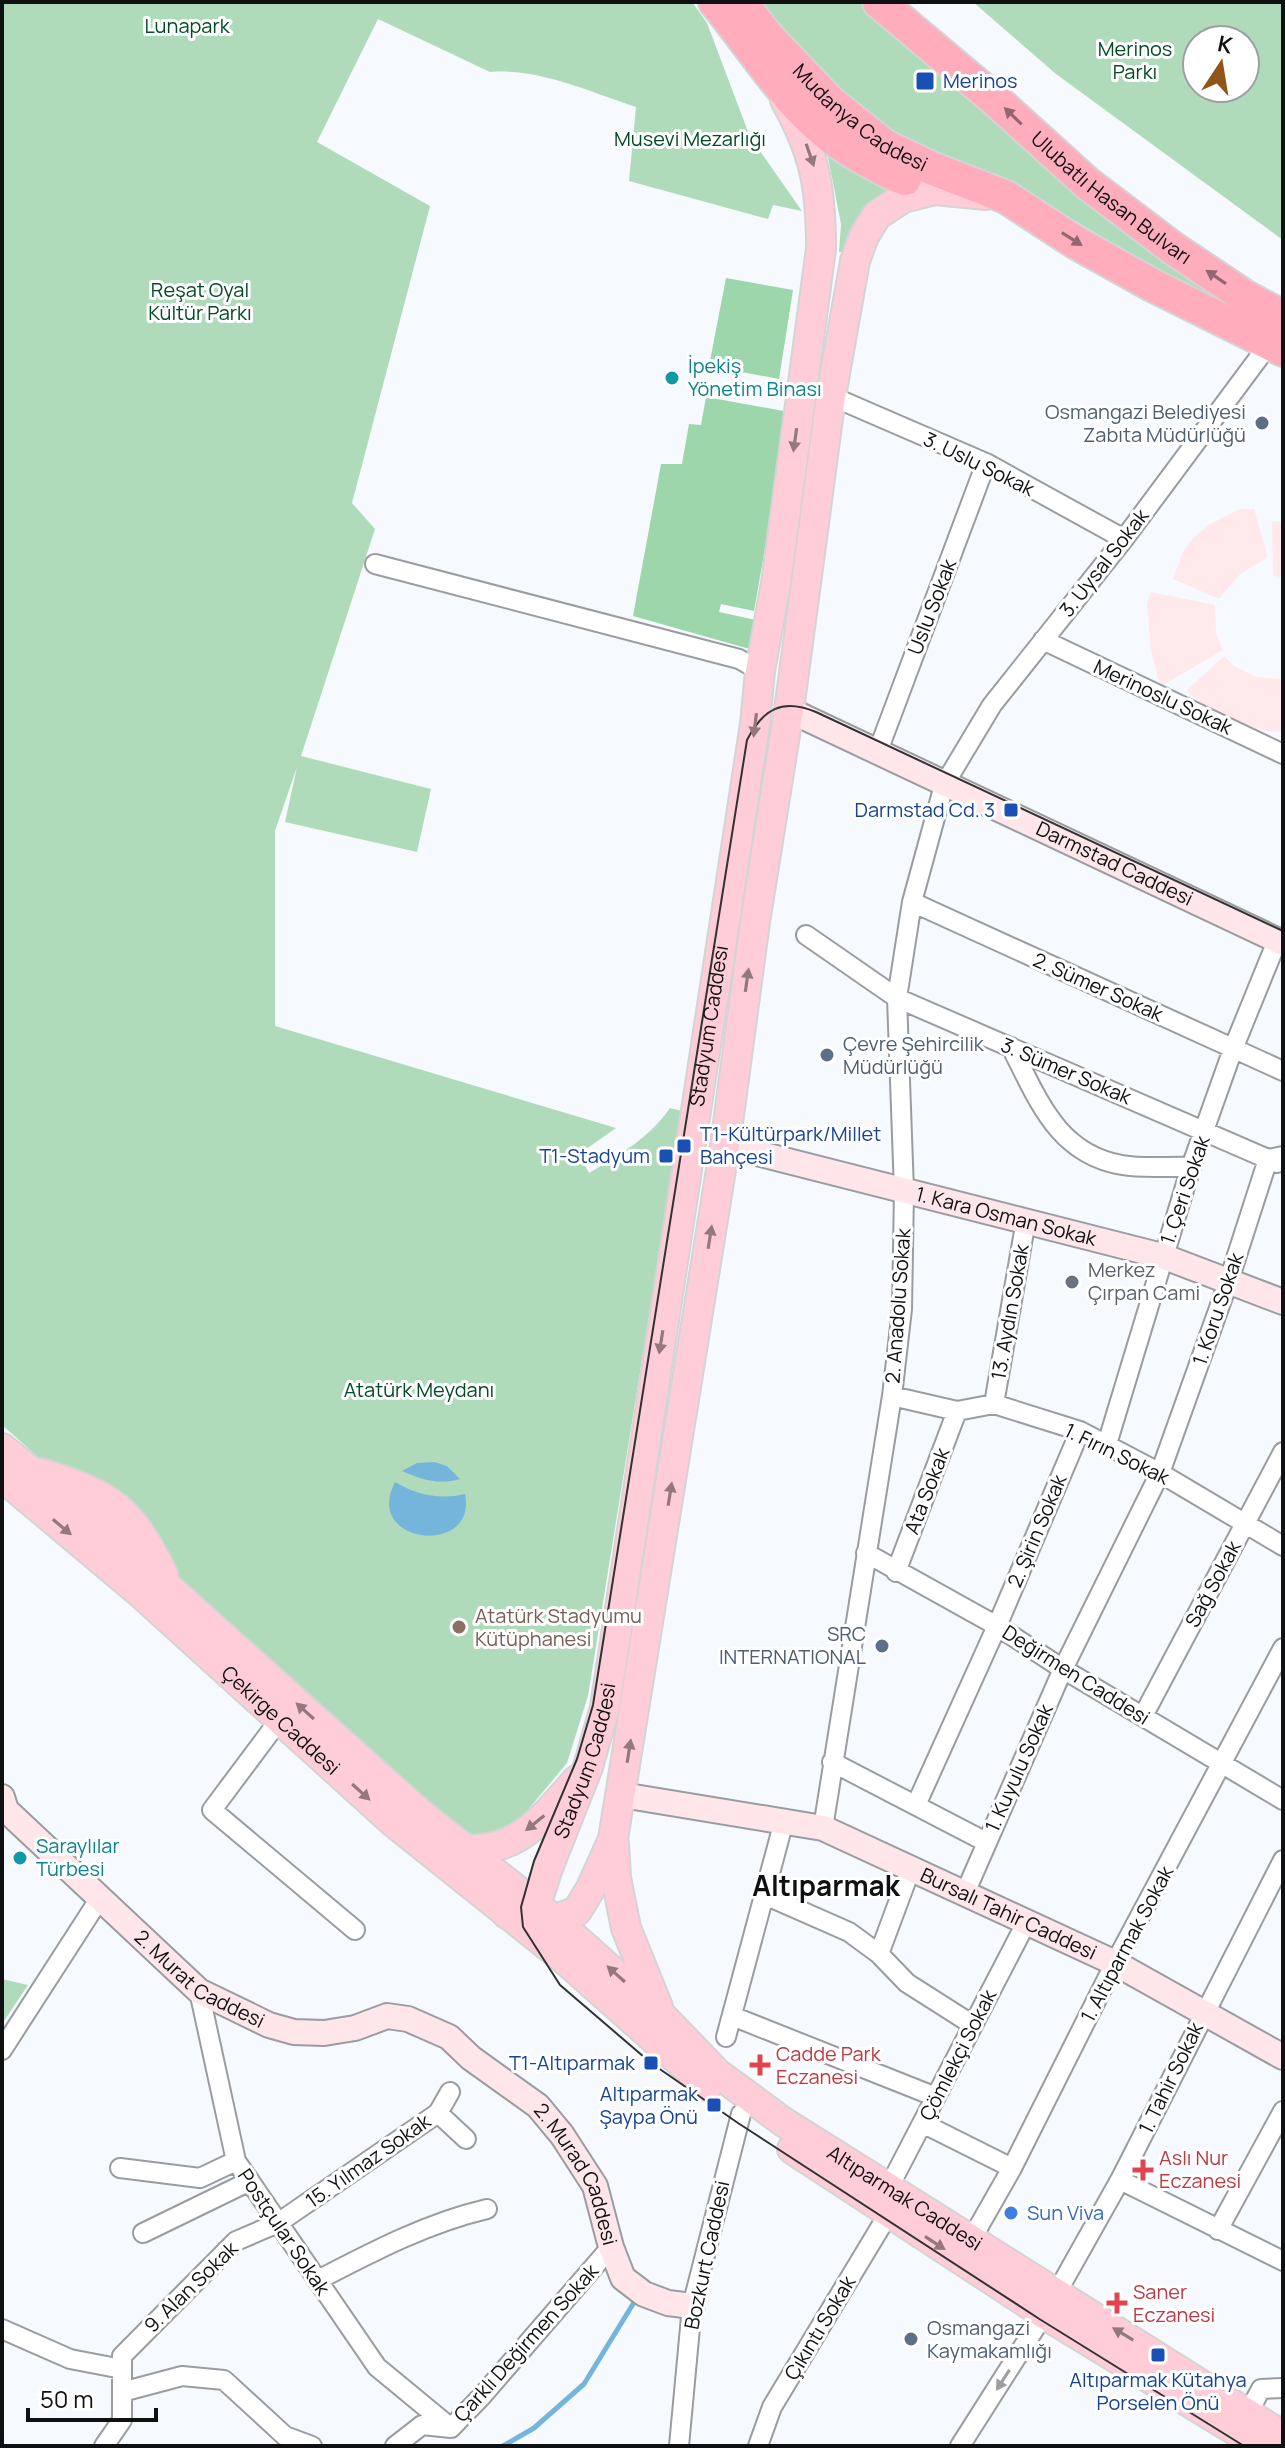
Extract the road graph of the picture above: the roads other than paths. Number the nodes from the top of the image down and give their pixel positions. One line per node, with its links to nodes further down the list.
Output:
1 (715, 2): 7 (highway)
2 (741, 2): 8 (highway, Mudanya Caddesi)
3 (879, 2): 6 (highway)
4 (893, 2): 6 (highway)
5 (905, 2): 6 (main road)
6 (951, 64): 9 (highway, Ulubatlı Hasan Bulvarı, one-way to 6)
7 (777, 85): 8 (highway); 15 (main road, Stadyum Caddesi, one-way to 15)
8 (1006, 197): 9 (highway, Ulubatlı Hasan Bulvarı, one-way to 9); 10 (main road)
9 (1278, 337): 12 (street, 3. Uysal Sokak)
10 (831, 396): 11 (street, 3. Uslu Sokak); 16 (main road)
11 (986, 463): 12 (street, 3. Uslu Sokak); 17 (street, Uslu Sokak)
12 (1124, 539): 14 (street, 3. Uysal Sokak)
13 (375, 564): 15 (street)
14 (1043, 640): 18 (street, Merinoslu Sokak); 19 (street, 3. Uysal Sokak)
15 (760, 671): 56 (main road, Stadyum Caddesi, one-way to 56)
16 (789, 710): 17 (main road, Darmstad Caddesi); 28 (main road, one-way to 16)
17 (878, 751): 19 (main road, Darmstad Caddesi)
18 (1283, 754)
19 (944, 785): 20 (street, 2. Anadolu Sokak); 22 (main road, Darmstad Caddesi)
20 (912, 902): 23 (street, 2. Anadolu Sokak); 25 (street, 2. Sümer Sokak)
21 (806, 935): 23 (street, 3. Sümer Sokak)
22 (1280, 942): 25 (street, 1. Çeri Sokak)
23 (897, 998): 24 (street, 3. Sümer Sokak); 31 (street, 2. Anadolu Sokak)
24 (1011, 1047): 27 (street, 3. Sümer Sokak); 30 (street)
25 (1233, 1049): 26 (street, 2. Sümer Sokak); 27 (street, 1. Çeri Sokak)
26 (1283, 1071)
27 (1205, 1130): 29 (street, 3. Sümer Sokak); 30 (street, 1. Çeri Sokak)
28 (725, 1145): 31 (main road, 1. Kara Osman Sokak); 57 (main road, one-way to 28)
29 (1278, 1160): 34 (street, 1. Koru Sokak)
30 (1191, 1167): 33 (street, 1. Çeri Sokak)
31 (904, 1191): 32 (main road, 1. Kara Osman Sokak); 36 (street, 2. Anadolu Sokak)
32 (1026, 1220): 33 (main road, 1. Kara Osman Sokak); 37 (street, 13. Aydın Sokak)
33 (1162, 1256): 34 (main road, 1. Kara Osman Sokak); 40 (street, 1. Çeri Sokak)
34 (1229, 1280): 35 (main road, 1. Kara Osman Sokak); 44 (street, 1. Koru Sokak)
35 (1283, 1302)
36 (892, 1396): 38 (street, 1. Fırın Sokak); 47 (street, 2. Anadolu Sokak)
37 (994, 1404): 38 (street, 1. Fırın Sokak); 39 (street, 1. Fırın Sokak)
38 (957, 1411): 48 (street, Ata Sokak)
39 (1080, 1431): 40 (street, 1. Fırın Sokak); 49 (street, 2. Şirin Sokak)
40 (1107, 1444): 44 (street, 1. Fırın Sokak)
41 (2, 1448): 43 (main road, Çekirge Caddesi)
42 (1283, 1452): 45 (street, Sağ Sokak)
43 (13, 1472): 53 (main road, Çekirge Caddesi, one-way to 53); 65 (main road, Çekirge Caddesi, one-way to 43)
44 (1160, 1473): 45 (street, 1. Fırın Sokak); 51 (street, 1. Kuyulu Sokak)
45 (1245, 1524): 46 (street, 1. Fırın Sokak); 52 (street, Sağ Sokak)
46 (1283, 1546)
47 (866, 1553): 48 (street, Değirmen Caddesi); 54 (street, 2. Anadolu Sokak)
48 (896, 1572): 49 (street, Değirmen Caddesi)
49 (997, 1626): 51 (street, Değirmen Caddesi); 61 (street, 2. Şirin Sokak)
50 (1283, 1648): 55 (street, 1. Altıparmak Sokak)
51 (1063, 1669): 52 (street, Değirmen Caddesi); 64 (street, 1. Kuyulu Sokak)
52 (1143, 1716): 55 (street, Değirmen Caddesi)
53 (280, 1719): 72 (main road, Çekirge Caddesi, one-way to 72); 75 (street)
54 (832, 1762): 61 (street); 63 (street, 2. Anadolu Sokak)
55 (1223, 1765): 59 (street, Değirmen Caddesi); 78 (street, 1. Altıparmak Sokak)
56 (588, 1767): 60 (main road, Stadyum Caddesi); 65 (main road, one-way to 65)
57 (622, 1795): 62 (main road, Bursalı Tahir Caddesi); 66 (main road)
58 (2, 1797): 71 (main road, 2. Murat Caddesi)
59 (1283, 1800)
60 (574, 1803): 66 (main road); 73 (main road, Stadyum Caddesi)
61 (916, 1805): 64 (street)
62 (784, 1821): 63 (main road, Bursalı Tahir Caddesi); 70 (street)
63 (823, 1828): 68 (main road, Bursalı Tahir Caddesi)
64 (986, 1842): 69 (street, 1. Kuyulu Sokak)
65 (464, 1850): 73 (main road, Çekirge Caddesi)
66 (608, 1852): 73 (main road); 81 (main road)
67 (1283, 1860): 80 (street, 1. Tahir Sokak)
68 (911, 1868): 69 (main road, Bursalı Tahir Caddesi); 76 (street)
69 (965, 1893): 74 (main road, Bursalı Tahir Caddesi)
70 (765, 1895): 76 (street); 82 (street)
71 (100, 1898): 79 (main road, 2. Murat Caddesi); 86 (street)
72 (507, 1914): 73 (main road); 77 (main road, Çekirge Caddesi)
73 (544, 1917): 77 (main road); 81 (main road, Altıparmak Caddesi, one-way to 73)
74 (1026, 1923): 78 (main road, Bursalı Tahir Caddesi); 83 (street, Çömlekçi Sokak)
75 (355, 1930)
76 (879, 1954): 83 (street)
77 (563, 1958): 92 (main road, Altıparmak Caddesi)
78 (1115, 1963): 80 (main road, Bursalı Tahir Caddesi); 97 (street, 1. Altıparmak Sokak)
79 (199, 1991): 84 (main road, 2. Murat Caddesi); 95 (street, Postçular Sokak)
80 (1204, 2012): 87 (main road, Bursalı Tahir Caddesi); 98 (street, 1. Tahir Sokak)
81 (661, 2015): 100 (main road, Altıparmak Caddesi)
82 (732, 2016): 85 (street); 89 (street)
83 (973, 2025): 89 (street, Çömlekçi Sokak)
84 (449, 2037): 106 (main road, 2. Murad Caddesi)
85 (726, 2037)
86 (2, 2050)
87 (1283, 2057)
88 (450, 2092): 91 (street, 15. Yılmaz Sokak)
89 (936, 2097): 93 (street, Çömlekçi Sokak)
90 (1283, 2111): 103 (street)
91 (438, 2113): 94 (street); 102 (street, 15. Yılmaz Sokak)
92 (741, 2114): 100 (main road, Altıparmak Caddesi); 110 (street, Bozkurt Caddesi)
93 (924, 2124): 97 (street); 100 (street, Çömlekçi Sokak)
94 (466, 2139)
95 (236, 2161): 96 (street); 99 (street, Postçular Sokak)
96 (120, 2168)
97 (1012, 2168): 105 (street, 1. Altıparmak Sokak)
98 (1120, 2180): 103 (street); 109 (street, 1. Tahir Sokak)
99 (250, 2181): 102 (street, Postçular Sokak); 104 (street)
100 (889, 2200): 105 (main road, Altıparmak Caddesi); 109 (main road, Altıparmak Caddesi, one-way to 109); 122 (street, Çıkıntı Sokak)
101 (487, 2209): 108 (street)
102 (278, 2223): 108 (street, Postçular Sokak); 112 (street, 9. Alan Sokak)
103 (1218, 2230): 107 (street)
104 (143, 2233)
105 (971, 2240): 109 (main road, Altıparmak Caddesi)
106 (611, 2247): 110 (main road, 2. Murad Caddesi); 116 (street, Çarklı Değirmen Sokak)
107 (1283, 2261)
108 (318, 2280): 116 (street, Postçular Sokak)
109 (1050, 2304): 115 (main road, Altıparmak Caddesi, one-way to 109); 123 (street, 1. Tahir Sokak, one-way to 123); 124 (main road, Altıparmak Caddesi)
110 (692, 2306): 121 (street, Bozkurt Caddesi)
111 (2, 2329): 112 (street)
112 (122, 2369): 114 (street)
113 (1283, 2388): 115 (street)
114 (122, 2392): 118 (street); 119 (street)
115 (1248, 2413): 117 (main road, Altıparmak Caddesi)
116 (451, 2428): 120 (street, Çarklı Değirmen Sokak)
117 (1283, 2436)
118 (104, 2446)
119 (312, 2446)
120 (395, 2446)
121 (679, 2446)
122 (758, 2446)
123 (960, 2446)
124 (1261, 2446)

